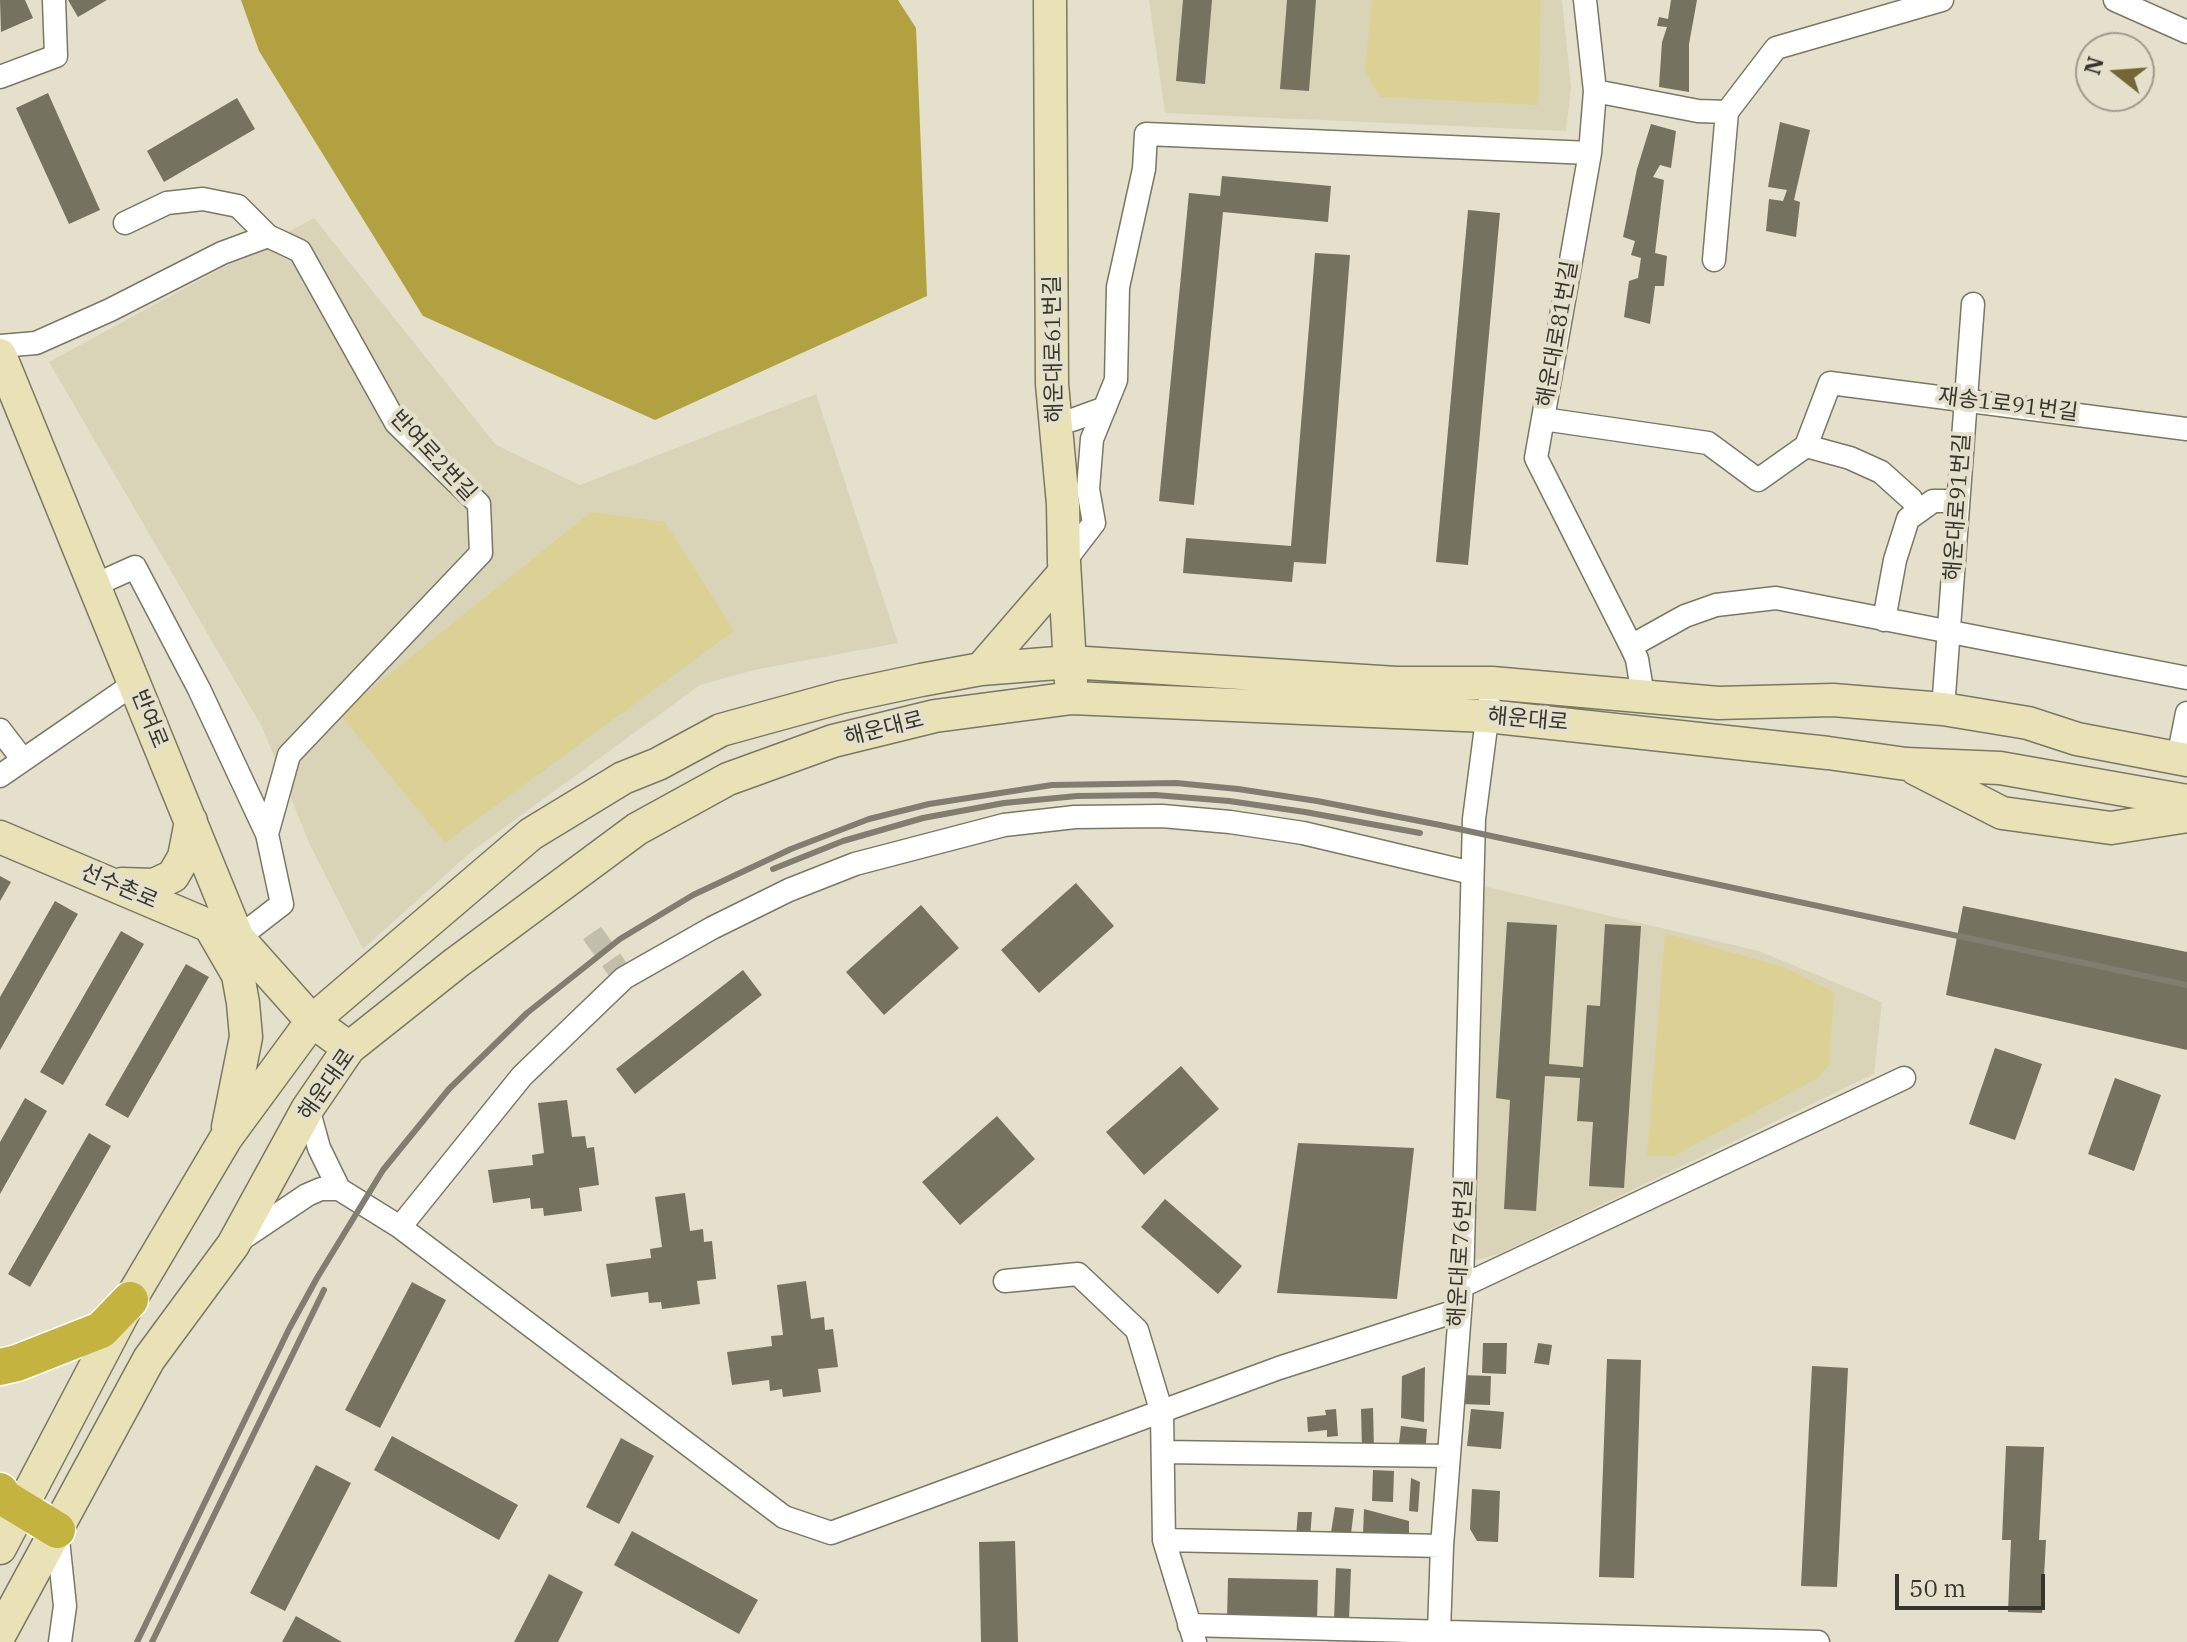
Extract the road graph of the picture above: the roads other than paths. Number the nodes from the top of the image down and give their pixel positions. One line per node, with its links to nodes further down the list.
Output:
1 (54, 0): 9 (street)
2 (1050, 0): 22 (main road, 해운대로61번길)
3 (1585, 0): 10 (street, 해운대로81번길)
4 (1863, 0): 7 (street)
5 (1942, 0): 7 (street)
6 (2115, 0): 8 (street)
7 (1878, 19): 11 (street)
8 (2187, 32)
9 (0, 77)
10 (1595, 91): 11 (street); 12 (street, 해운대로81번길)
11 (1727, 112): 15 (street)
12 (1590, 153): 20 (street); 21 (street, 해운대로81번길)
13 (125, 223): 14 (street, 반여로2번길)
14 (268, 236): 17 (street); 51 (street, 반여로2번길)
15 (1714, 260)
16 (1973, 304): 19 (street, 해운대로91번길)
17 (0, 346)
18 (0, 355): 29 (main road, 반여로)
19 (1966, 399): 23 (street, 재송1로91번길); 25 (street, 재송1로91번길); 26 (street, 해운대로91번길)
20 (1105, 408): 22 (street); 24 (street)
21 (1543, 419): 25 (street); 32 (street, 해운대로81번길)
22 (1063, 420): 24 (street); 28 (main road, 해운대로61번길)
23 (2187, 429)
24 (1092, 439): 28 (street)
25 (1806, 446): 27 (street)
26 (1958, 501): 27 (street); 31 (street, 해운대로91번길)
27 (1919, 511): 30 (street)
28 (1064, 568): 33 (main road, 해운대로61번길); 34 (main road)
29 (95, 585): 36 (main road, 반여로); 51 (street)
30 (1884, 620): 31 (street); 32 (street)
31 (1948, 633): 35 (street); 40 (street, 해운대로91번길)
32 (1631, 646): 38 (street, 해운대로81번길)
33 (1070, 662): 34 (main road, 해운대로); 37 (main road, 해운대로); 39 (main road, 해운대로61번길)
34 (981, 669): 57 (main road, 해운대로)
35 (2187, 678)
36 (135, 683): 45 (street); 50 (main road, 반여로)
37 (1492, 683): 38 (main road, 해운대로); 42 (street, 해운대로76번길)
38 (1643, 696): 40 (main road, 해운대로)
39 (1072, 698): 42 (main road, 해운대로); 58 (main road, 해운대로)
40 (1943, 709): 44 (main road, 해운대로)
41 (2187, 713): 44 (street)
42 (1487, 716): 46 (main road, 해운대로); 53 (street, 해운대로76번길)
43 (0, 730): 45 (street)
44 (2183, 759)
45 (23, 760): 47 (street)
46 (1906, 764): 48 (main road, 해운대로); 49 (main road)
47 (0, 776)
48 (2187, 801)
49 (2187, 816)
50 (191, 821): 54 (main road); 56 (main road, 반여로)
51 (267, 834): 56 (street)
52 (0, 837): 54 (main road, 선수촌로)
53 (1472, 873): 63 (street); 66 (street, 해운대로76번길)
54 (111, 884): 55 (main road, 선수촌로)
55 (209, 925): 56 (main road, 선수촌로); 61 (main road)
56 (238, 938): 57 (main road, 반여로)
57 (312, 1021): 58 (main road, 반여로); 61 (main road, 해운대로)
58 (349, 1048): 60 (main road, 해운대로)
59 (1904, 1078): 66 (street)
60 (308, 1108): 62 (street); 64 (main road, 해운대로)
61 (226, 1138): 67 (main road, 해운대로)
62 (339, 1189): 63 (street); 64 (street)
63 (400, 1227): 70 (street)
64 (233, 1245): 74 (main road, 해운대로)
65 (1005, 1281): 70 (street)
66 (1462, 1286): 68 (street, 해운대로76번길)
67 (130, 1300): 69 (highway); 73 (main road, 해운대로)
68 (1459, 1310): 70 (street); 72 (street, 해운대로76번길)
69 (0, 1367)
70 (1162, 1413): 71 (street)
71 (1163, 1452): 72 (street); 75 (street)
72 (1448, 1456): 76 (street, 해운대로76번길)
73 (6, 1498): 74 (highway); 77 (main road, 해운대로)
74 (57, 1530): 79 (main road, 해운대로); 81 (street)
75 (1164, 1540): 76 (street); 80 (street)
76 (1442, 1546): 78 (street, 해운대로76번길)
77 (0, 1548)
78 (1439, 1632): 80 (street); 82 (street)
79 (0, 1634)
80 (1192, 1634)
81 (60, 1642)
82 (1818, 1642)

